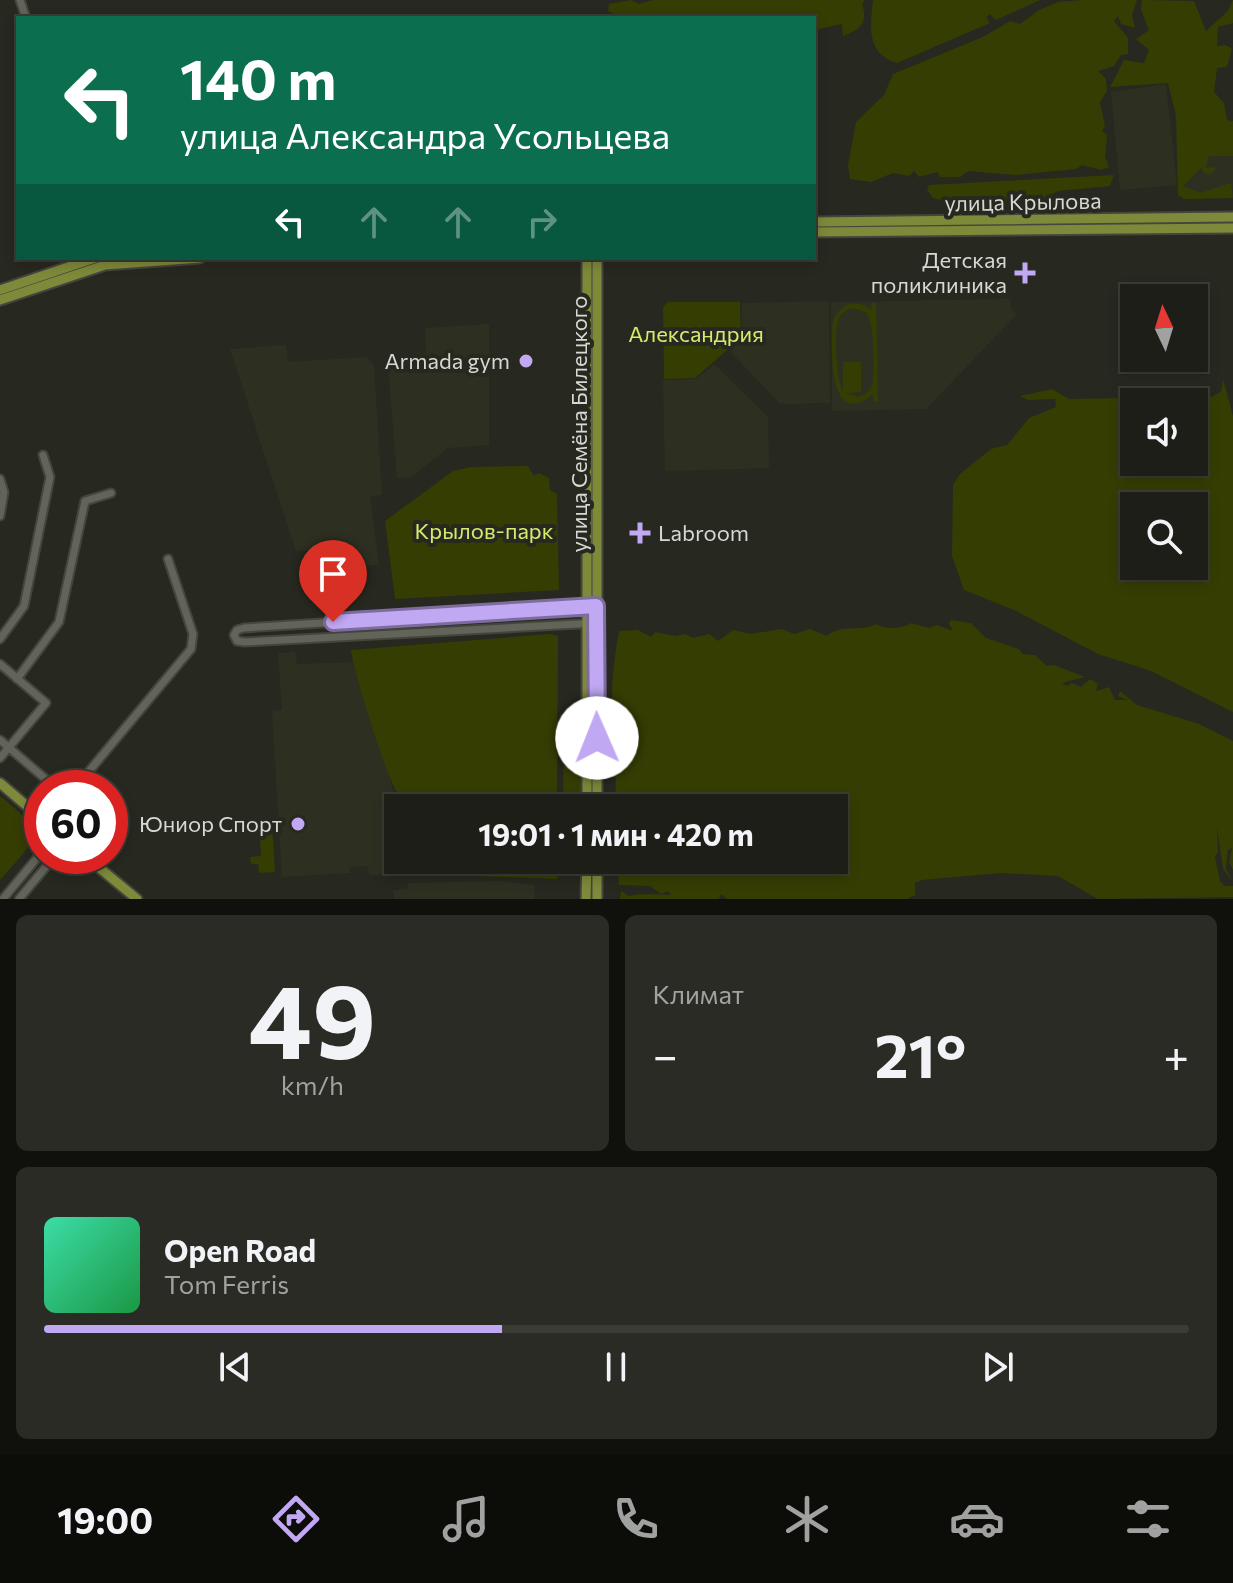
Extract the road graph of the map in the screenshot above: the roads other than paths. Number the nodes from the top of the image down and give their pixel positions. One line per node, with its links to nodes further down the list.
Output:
1 (1233, 217): 3 (main road, улица Крылова)
2 (816, 222): 3 (main road, улица Крылова)
3 (1164, 223): 4 (main road, улица Крылова); 5 (main road, улица Крылова)
4 (1233, 228)
5 (816, 232)
6 (89, 260): 11 (main road)
7 (152, 260): 10 (main road)
8 (587, 260): 18 (main road, улица Семёна Билецкого)
9 (597, 260): 18 (main road, улица Семёна Билецкого)
10 (104, 262): 12 (main road)
11 (0, 290)
12 (0, 300)
13 (43, 455): 20 (street)
14 (0, 479): 16 (street)
15 (111, 493): 22 (street)
16 (0, 516)
17 (168, 559): 27 (street)
18 (592, 606): 19 (main road, улица Семёна Билецкого); 19 (street)
19 (591, 623): 29 (main road, улица Семёна Билецкого); 30 (main road, улица Семёна Билецкого)
20 (0, 639)
21 (0, 664): 22 (street)
22 (17, 679): 24 (street)
23 (0, 740): 24 (street)
24 (9, 748): 25 (street); 26 (street)
25 (0, 758)
26 (35, 770)
27 (90, 770)
28 (0, 783): 31 (main road)
29 (587, 794)
30 (597, 794)
31 (24, 804)
32 (24, 874): 37 (street)
33 (40, 874): 38 (street)
34 (107, 874): 39 (main road)
35 (587, 874): 40 (main road)
36 (597, 874): 41 (main road)
37 (3, 899)
38 (19, 899)
39 (137, 899)
40 (586, 899)
41 (597, 899)

